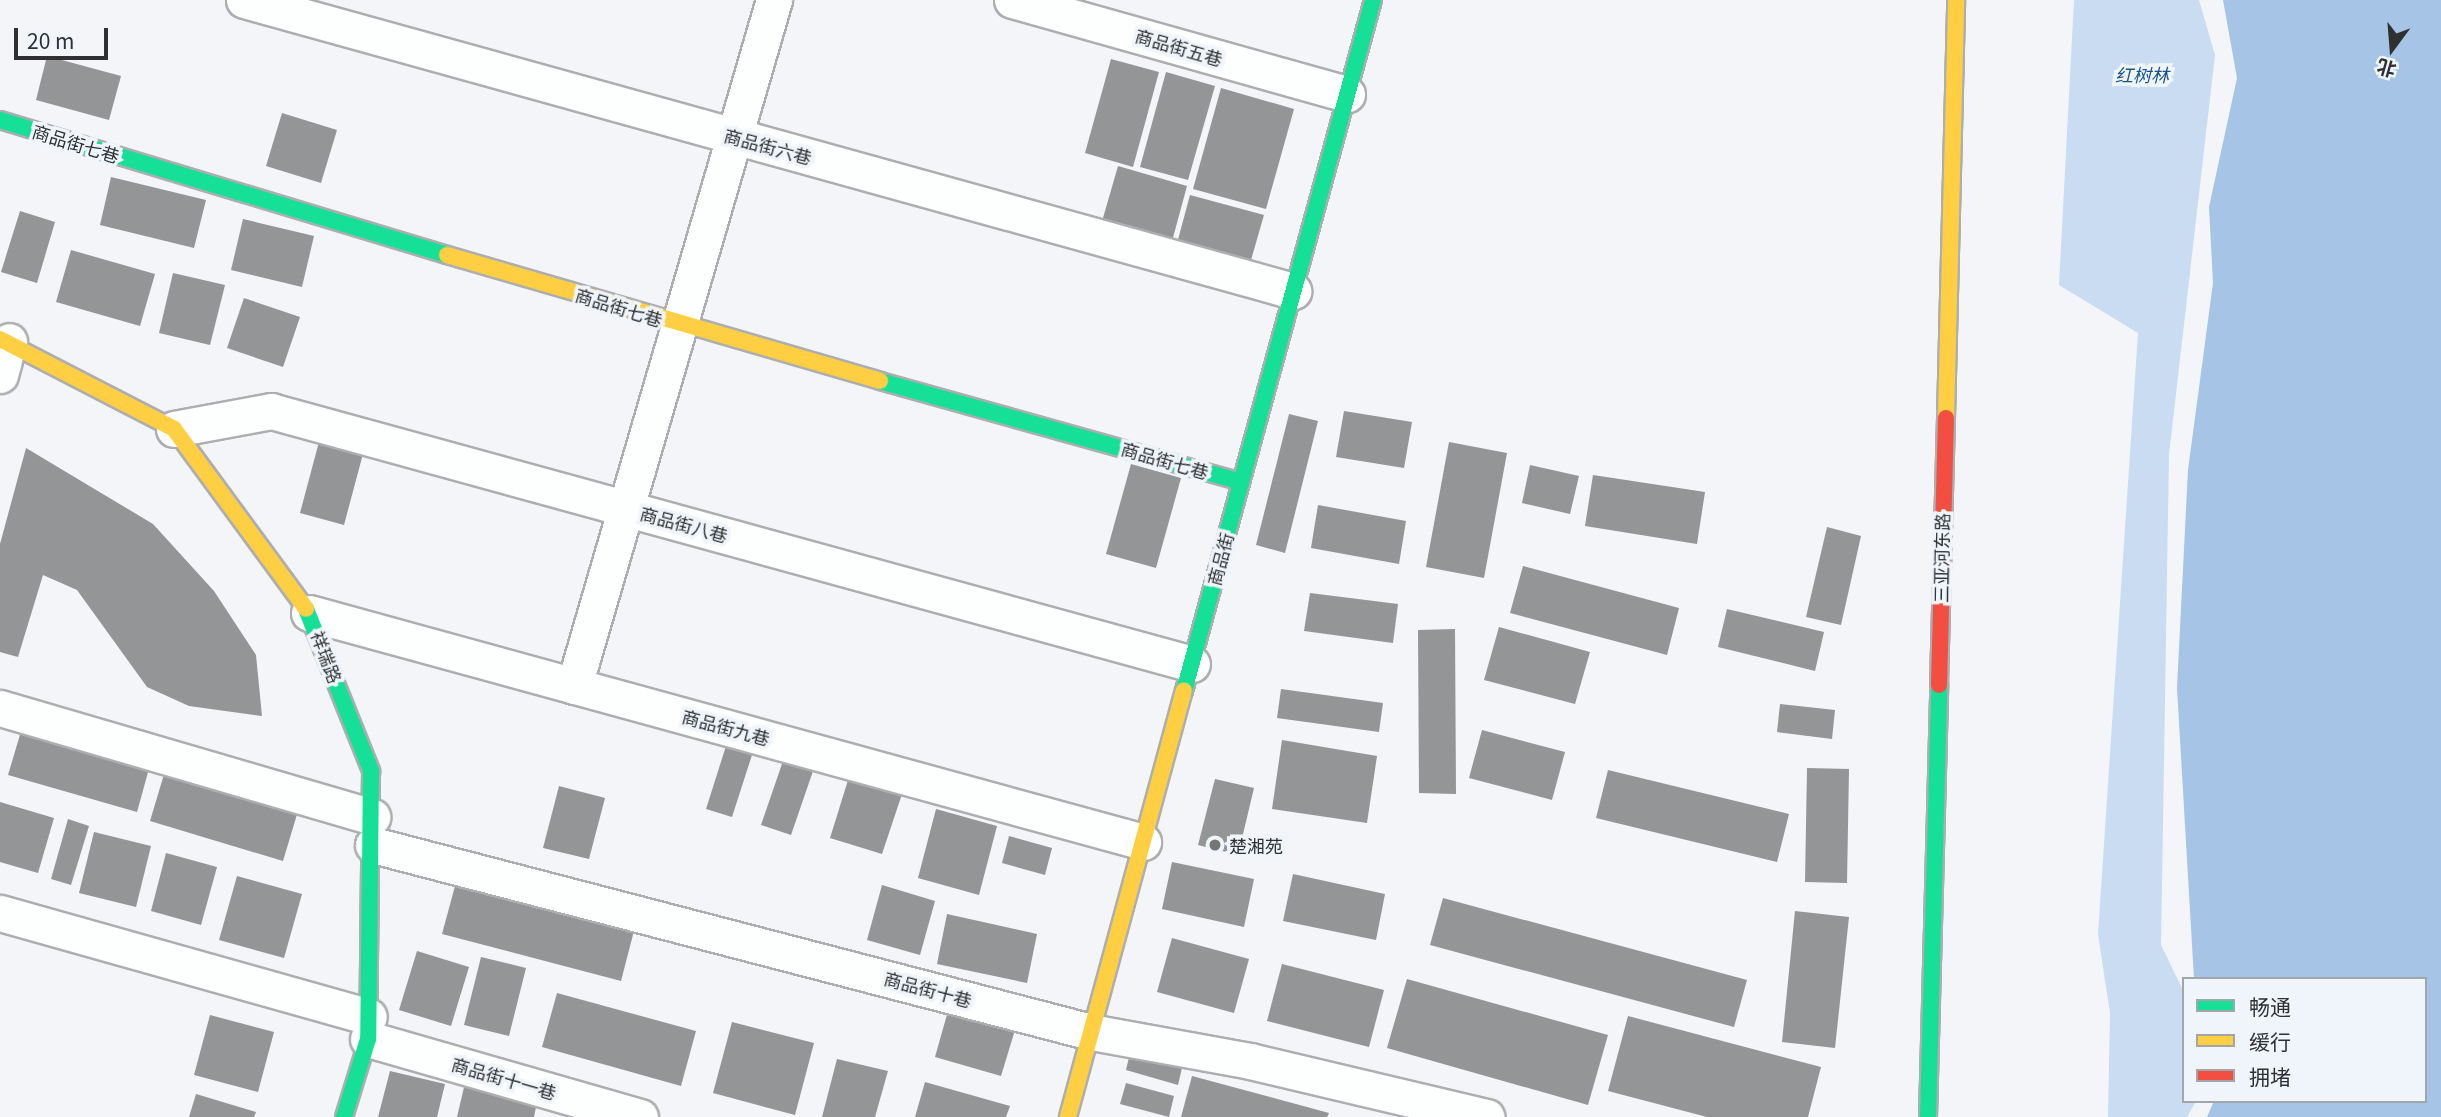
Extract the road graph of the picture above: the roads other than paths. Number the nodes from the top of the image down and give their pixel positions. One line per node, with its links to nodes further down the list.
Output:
1 (244, 0): 8 (street, 商品街六巷)
2 (774, 0): 8 (street)
3 (1012, 0): 6 (street, 商品街五巷)
4 (1373, 0): 6 (street, 商品街)
5 (1956, 0): 29 (street, 三亚河东路)
6 (1347, 94): 9 (street, 商品街)
7 (0, 120): 10 (street, 商品街七巷)
8 (739, 138): 9 (street, 商品街六巷); 10 (street)
9 (1293, 291): 14 (street, 商品街)
10 (682, 326): 14 (street, 商品街七巷); 15 (street)
11 (5, 340): 12 (street); 13 (street, 祥瑞路)
12 (0, 376)
13 (174, 429): 15 (street, 商品街八巷); 16 (street, 祥瑞路)
14 (1241, 482): 17 (street, 商品街)
15 (627, 509): 17 (street, 商品街八巷); 18 (street)
16 (309, 613): 18 (street, 商品街九巷); 20 (street, 祥瑞路)
17 (1192, 664): 21 (street, 商品街)
18 (574, 686): 21 (street, 商品街九巷)
19 (0, 708): 20 (street, 商品街十巷)
20 (373, 831): 23 (street, 祥瑞路); 24 (street, 商品街十巷)
21 (1143, 842): 24 (street, 商品街)
22 (0, 913): 23 (street, 商品街十一巷)
23 (369, 1028): 25 (street, 祥瑞路); 26 (street, 商品街十一巷)
24 (1091, 1032): 27 (street, 商品街); 28 (street, 商品街十巷)
25 (344, 1117)
26 (640, 1117)
27 (1068, 1117)
28 (1486, 1117)
29 (1928, 1117)

